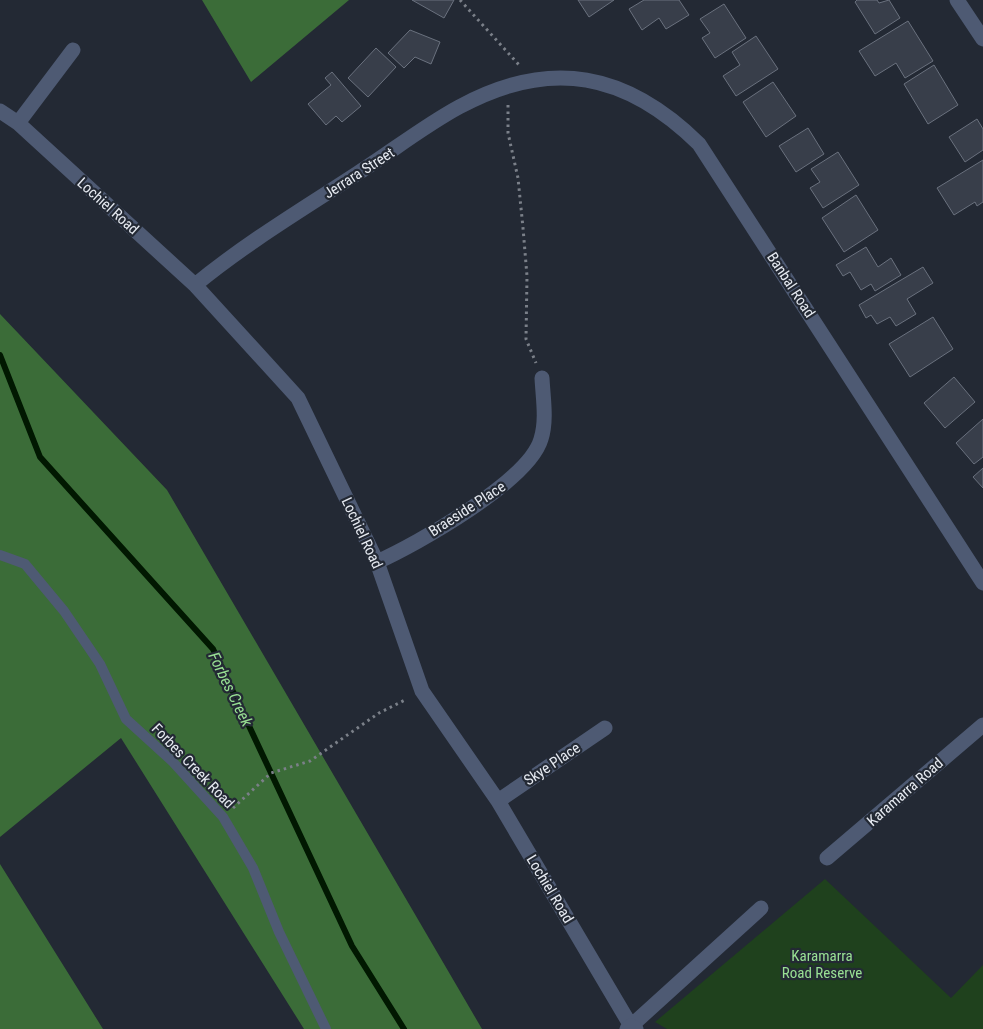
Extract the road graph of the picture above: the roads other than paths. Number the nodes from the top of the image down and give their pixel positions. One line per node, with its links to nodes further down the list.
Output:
1 (958, 0): 2 (street)
2 (983, 39)
3 (73, 50): 6 (street)
4 (533, 80): 7 (street, Jerrara Street); 11 (street, Banbal Road)
5 (0, 111): 6 (street, Lochiel Road)
6 (18, 123): 7 (street, Lochiel Road)
7 (195, 285): 10 (street, Lochiel Road)
8 (542, 378): 10 (street, Braeside Place)
9 (0, 555): 18 (lane, Forbes Creek Road)
10 (377, 562): 14 (street, Lochiel Road)
11 (983, 583)
12 (983, 724): 15 (street, Karamarra Road)
13 (605, 728): 14 (street, Skye Place)
14 (498, 801): 17 (street, Lochiel Road)
15 (827, 858)
16 (761, 908): 17 (street)
17 (631, 1028)
18 (326, 1029)

